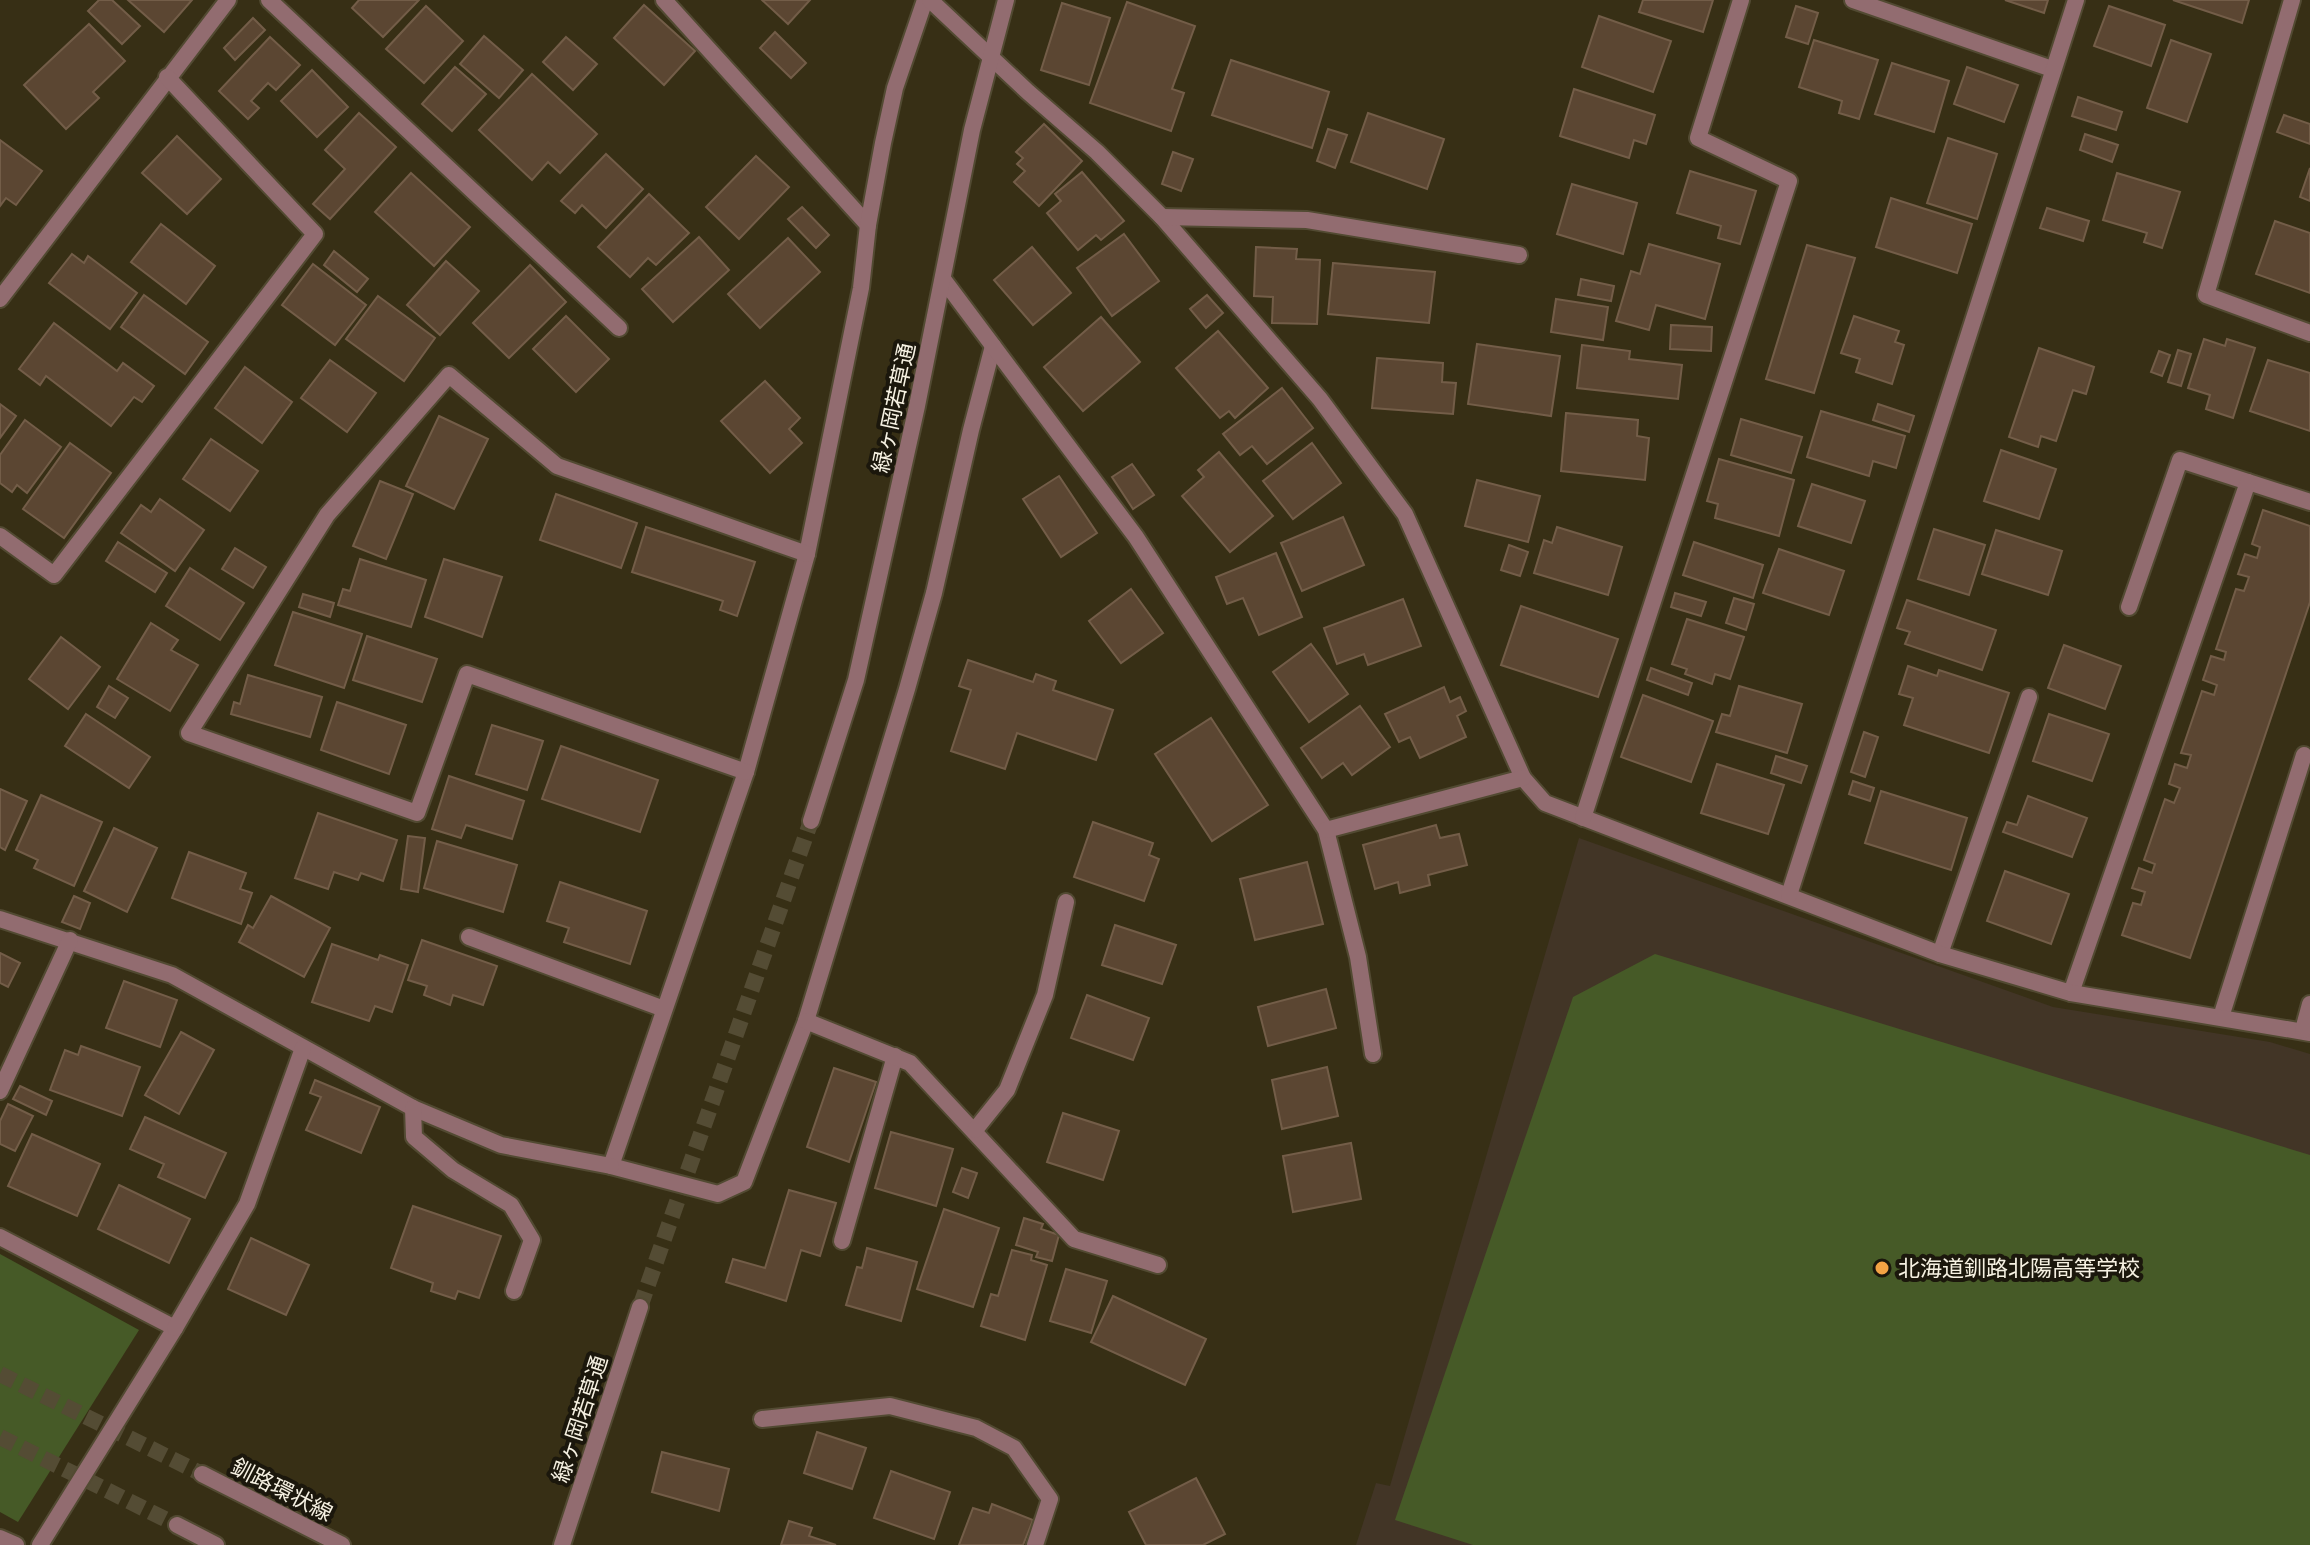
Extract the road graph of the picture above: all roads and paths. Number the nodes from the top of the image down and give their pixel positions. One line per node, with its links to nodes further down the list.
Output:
1 (228, 0): 12 (street)
2 (269, 0): 18 (street)
3 (664, 0): 14 (street)
4 (928, 0): 10 (street); 14 (street)
5 (1006, 0): 10 (street, 緑ヶ岡若草通)
6 (1741, 0): 30 (street)
7 (1853, 0): 11 (street)
8 (2076, 0): 11 (street)
9 (2292, 0): 19 (street)
10 (990, 54): 13 (street); 16 (street, 緑ヶ岡若草通)
11 (2052, 69): 33 (street)
12 (167, 77): 17 (street); 23 (street)
13 (1162, 217): 15 (street); 29 (street)
14 (868, 225): 24 (street)
15 (1519, 255)
16 (943, 279): 20 (street); 31 (street, 緑ヶ岡若草通)
17 (0, 299)
18 (619, 328)
19 (2310, 333)
20 (993, 346): 32 (street); 43 (street)
21 (2248, 482): 22 (street); 25 (street); 39 (street)
22 (2310, 502)
23 (0, 536)
24 (807, 554): 28 (street); 28 (street)
25 (2129, 607)
26 (2029, 697): 38 (street)
27 (2304, 755): 42 (street)
28 (746, 772): 41 (street)
29 (1523, 778): 30 (street); 32 (street)
30 (1583, 818): 33 (street)
31 (811, 821)
32 (1326, 830): 46 (street)
33 (1789, 895): 38 (street)
34 (1066, 902): 50 (street)
35 (0, 919): 37 (street)
36 (469, 937): 41 (street)
37 (70, 940): 45 (street); 48 (street)
38 (1940, 954): 39 (street)
39 (2071, 993): 42 (street)
40 (2310, 1004): 44 (street)
41 (664, 1009): 51 (street)
42 (2221, 1017): 44 (street)
43 (806, 1021): 47 (street); 51 (street)
44 (2306, 1032)
45 (303, 1048): 49 (street); 57 (street)
46 (1373, 1054)
47 (895, 1056): 50 (street); 53 (street)
48 (0, 1091)
49 (413, 1108): 51 (street); 55 (street)
50 (975, 1130): 54 (street)
51 (611, 1166)
52 (0, 1237): 57 (street)
53 (842, 1241)
54 (1158, 1265)
55 (514, 1291)
56 (640, 1307): 66 (street, 緑ヶ岡若草通)
57 (175, 1328): 63 (street)
58 (762, 1419): 67 (street)
59 (202, 1474): 65 (street, 釧路環状線)
60 (177, 1525): 64 (street)
61 (0, 1538): 62 (street)
62 (16, 1545)
63 (40, 1545)
64 (216, 1545)
65 (342, 1545)
66 (562, 1545)
67 (1035, 1545)

